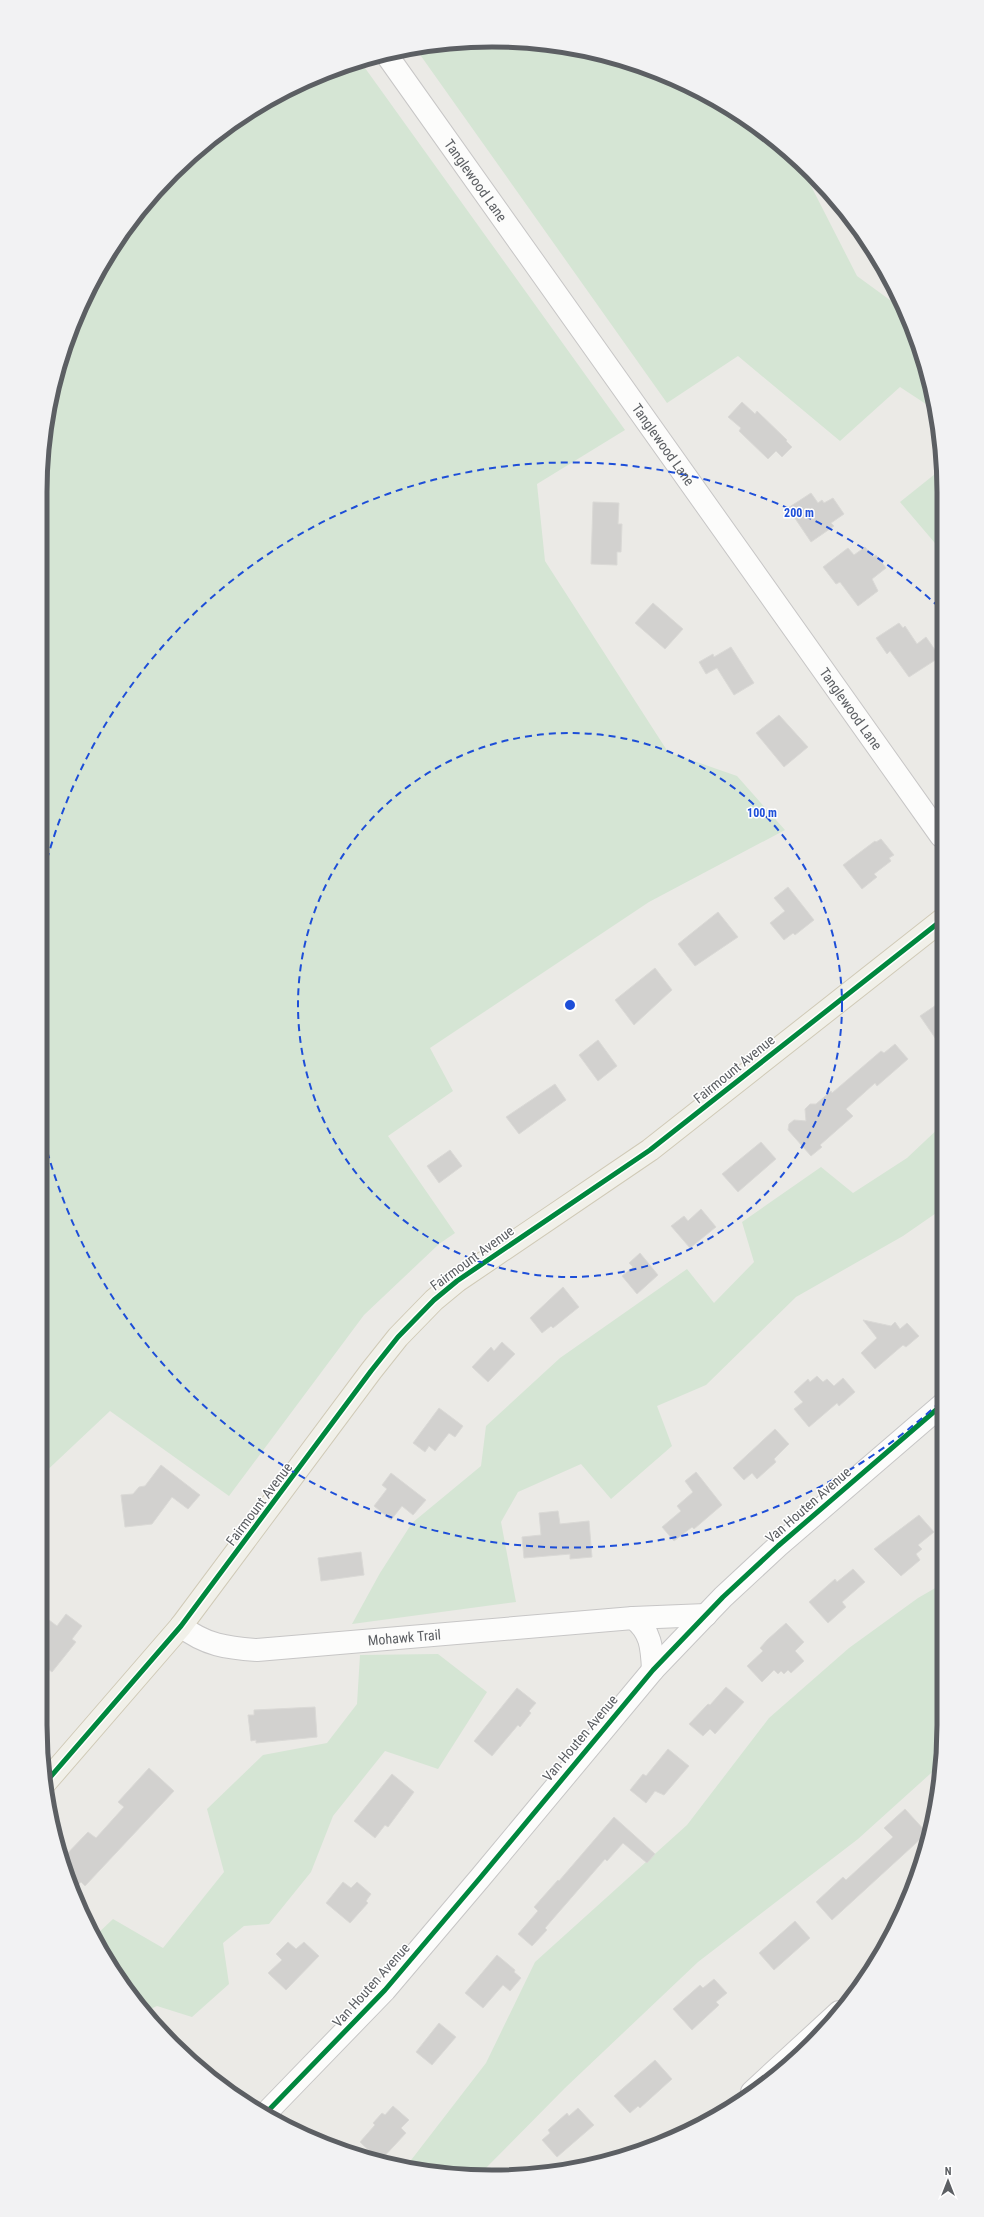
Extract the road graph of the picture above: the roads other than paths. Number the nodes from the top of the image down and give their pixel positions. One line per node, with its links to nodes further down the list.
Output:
1 (390, 59): 2 (street, Tanglewood Lane)
2 (937, 830)
3 (937, 924): 7 (main road, Fairmount Avenue)
4 (937, 1409): 5 (street, Van Houten Avenue)
5 (706, 1615): 6 (street, Mohawk Trail); 8 (street, Van Houten Avenue)
6 (633, 1618): 7 (street, Mohawk Trail); 8 (street)
7 (181, 1626): 9 (main road, Fairmount Avenue)
8 (652, 1670): 10 (street, Van Houten Avenue)
9 (50, 1777)
10 (269, 2110)

